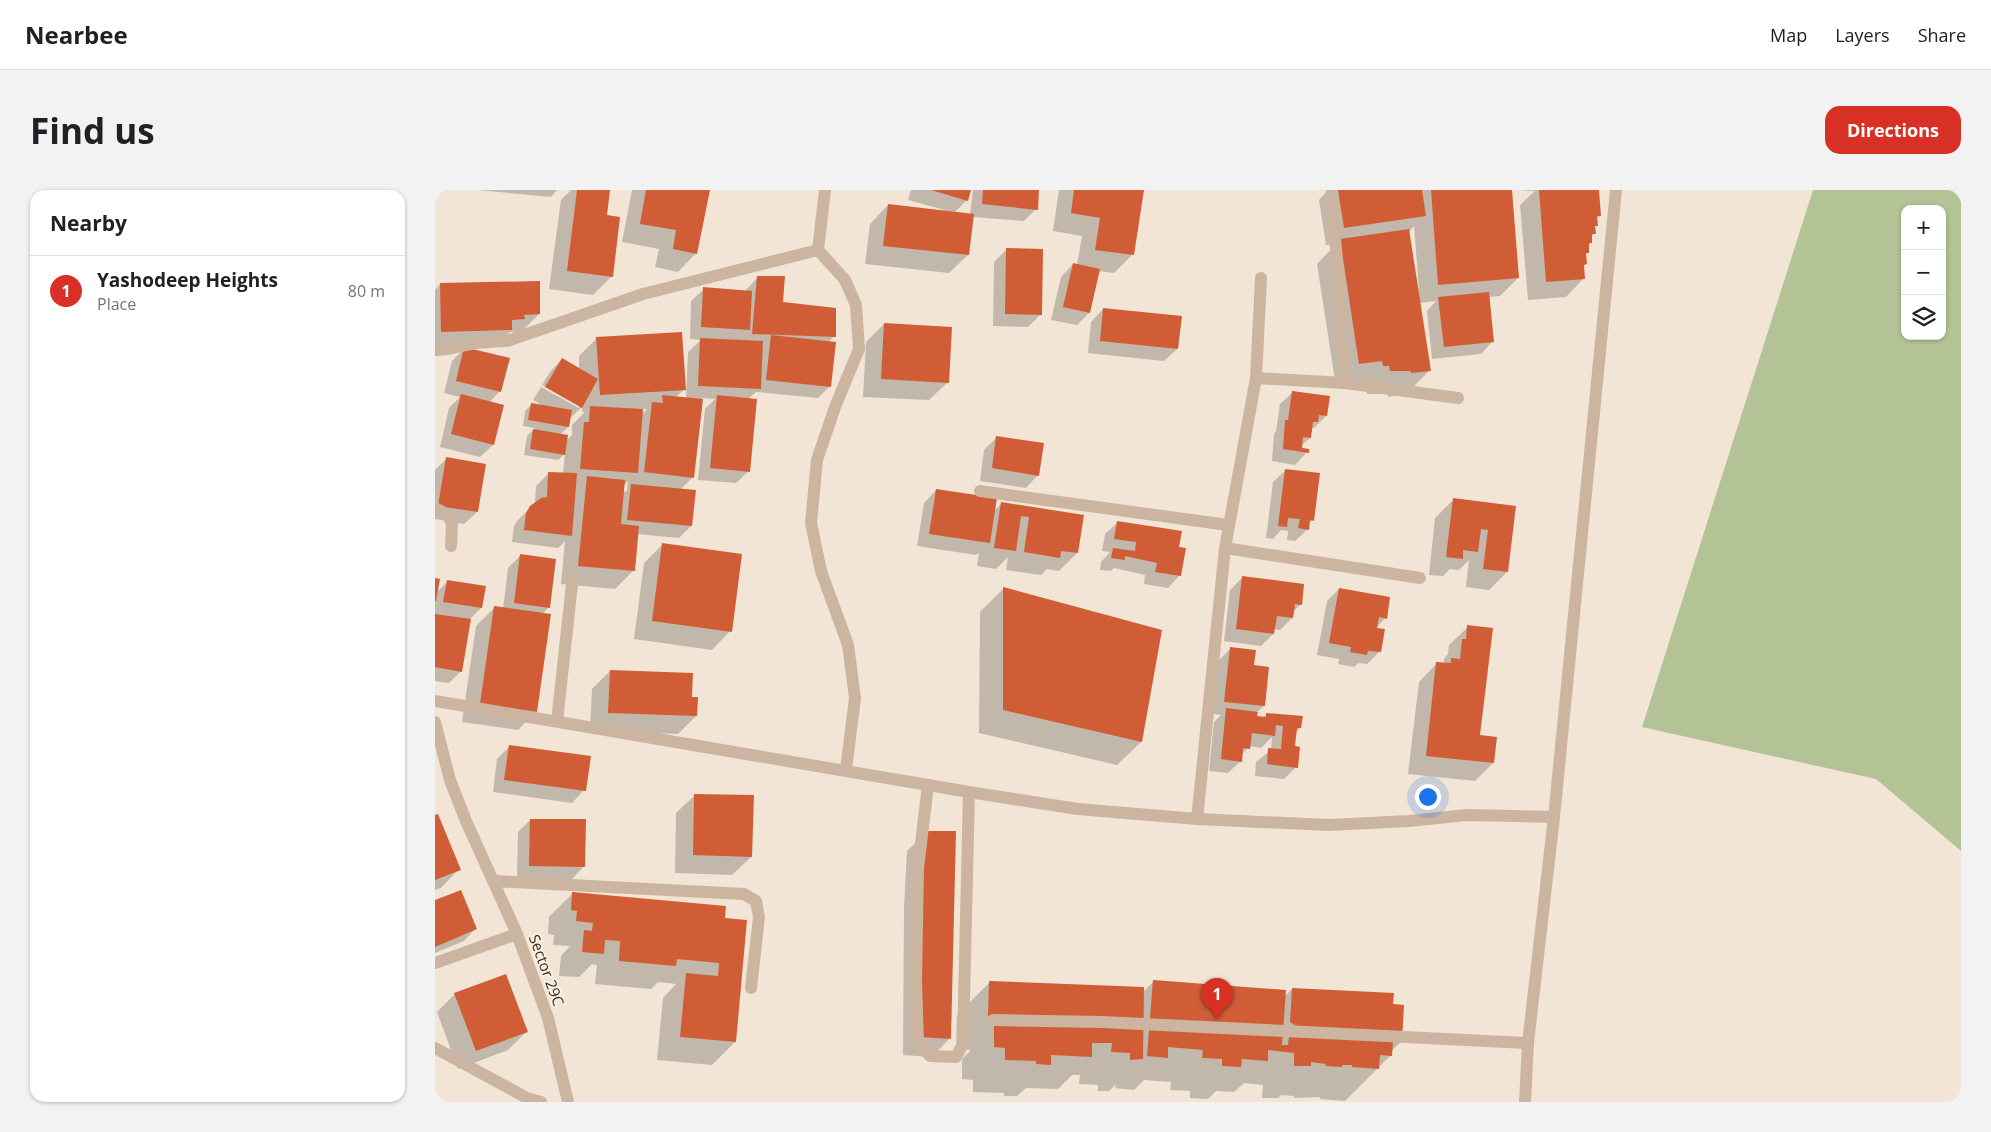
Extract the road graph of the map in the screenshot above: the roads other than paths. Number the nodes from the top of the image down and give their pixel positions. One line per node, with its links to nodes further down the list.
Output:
1 (825, 190): 4 (street)
2 (1332, 190): 8 (street)
3 (1615, 190): 23 (street)
4 (818, 250): 6 (street); 20 (street)
5 (1261, 278): 7 (street)
6 (435, 350)
7 (1256, 378): 8 (street); 12 (street)
8 (1345, 383): 9 (street)
9 (1458, 398)
10 (980, 491): 12 (street)
11 (435, 508): 13 (street)
12 (1228, 525): 14 (street)
13 (451, 546)
14 (1225, 548): 16 (street); 24 (street)
15 (573, 576): 18 (street)
16 (1420, 578)
17 (435, 701): 18 (street)
18 (557, 721): 20 (street)
19 (435, 722): 25 (street)
20 (846, 770): 21 (street)
21 (928, 785): 22 (street); 22 (street)
22 (969, 792): 24 (street)
23 (1554, 817): 24 (street); 30 (street)
24 (1197, 819)
25 (493, 881): 26 (street); 28 (street)
26 (517, 934): 27 (street, Sector 29C); 33 (street, Sector 29C)
27 (435, 962)
28 (751, 988)
29 (993, 1020): 30 (street)
30 (1528, 1044): 34 (street)
31 (435, 1048): 32 (street)
32 (541, 1102)
33 (568, 1102)
34 (1525, 1102)

